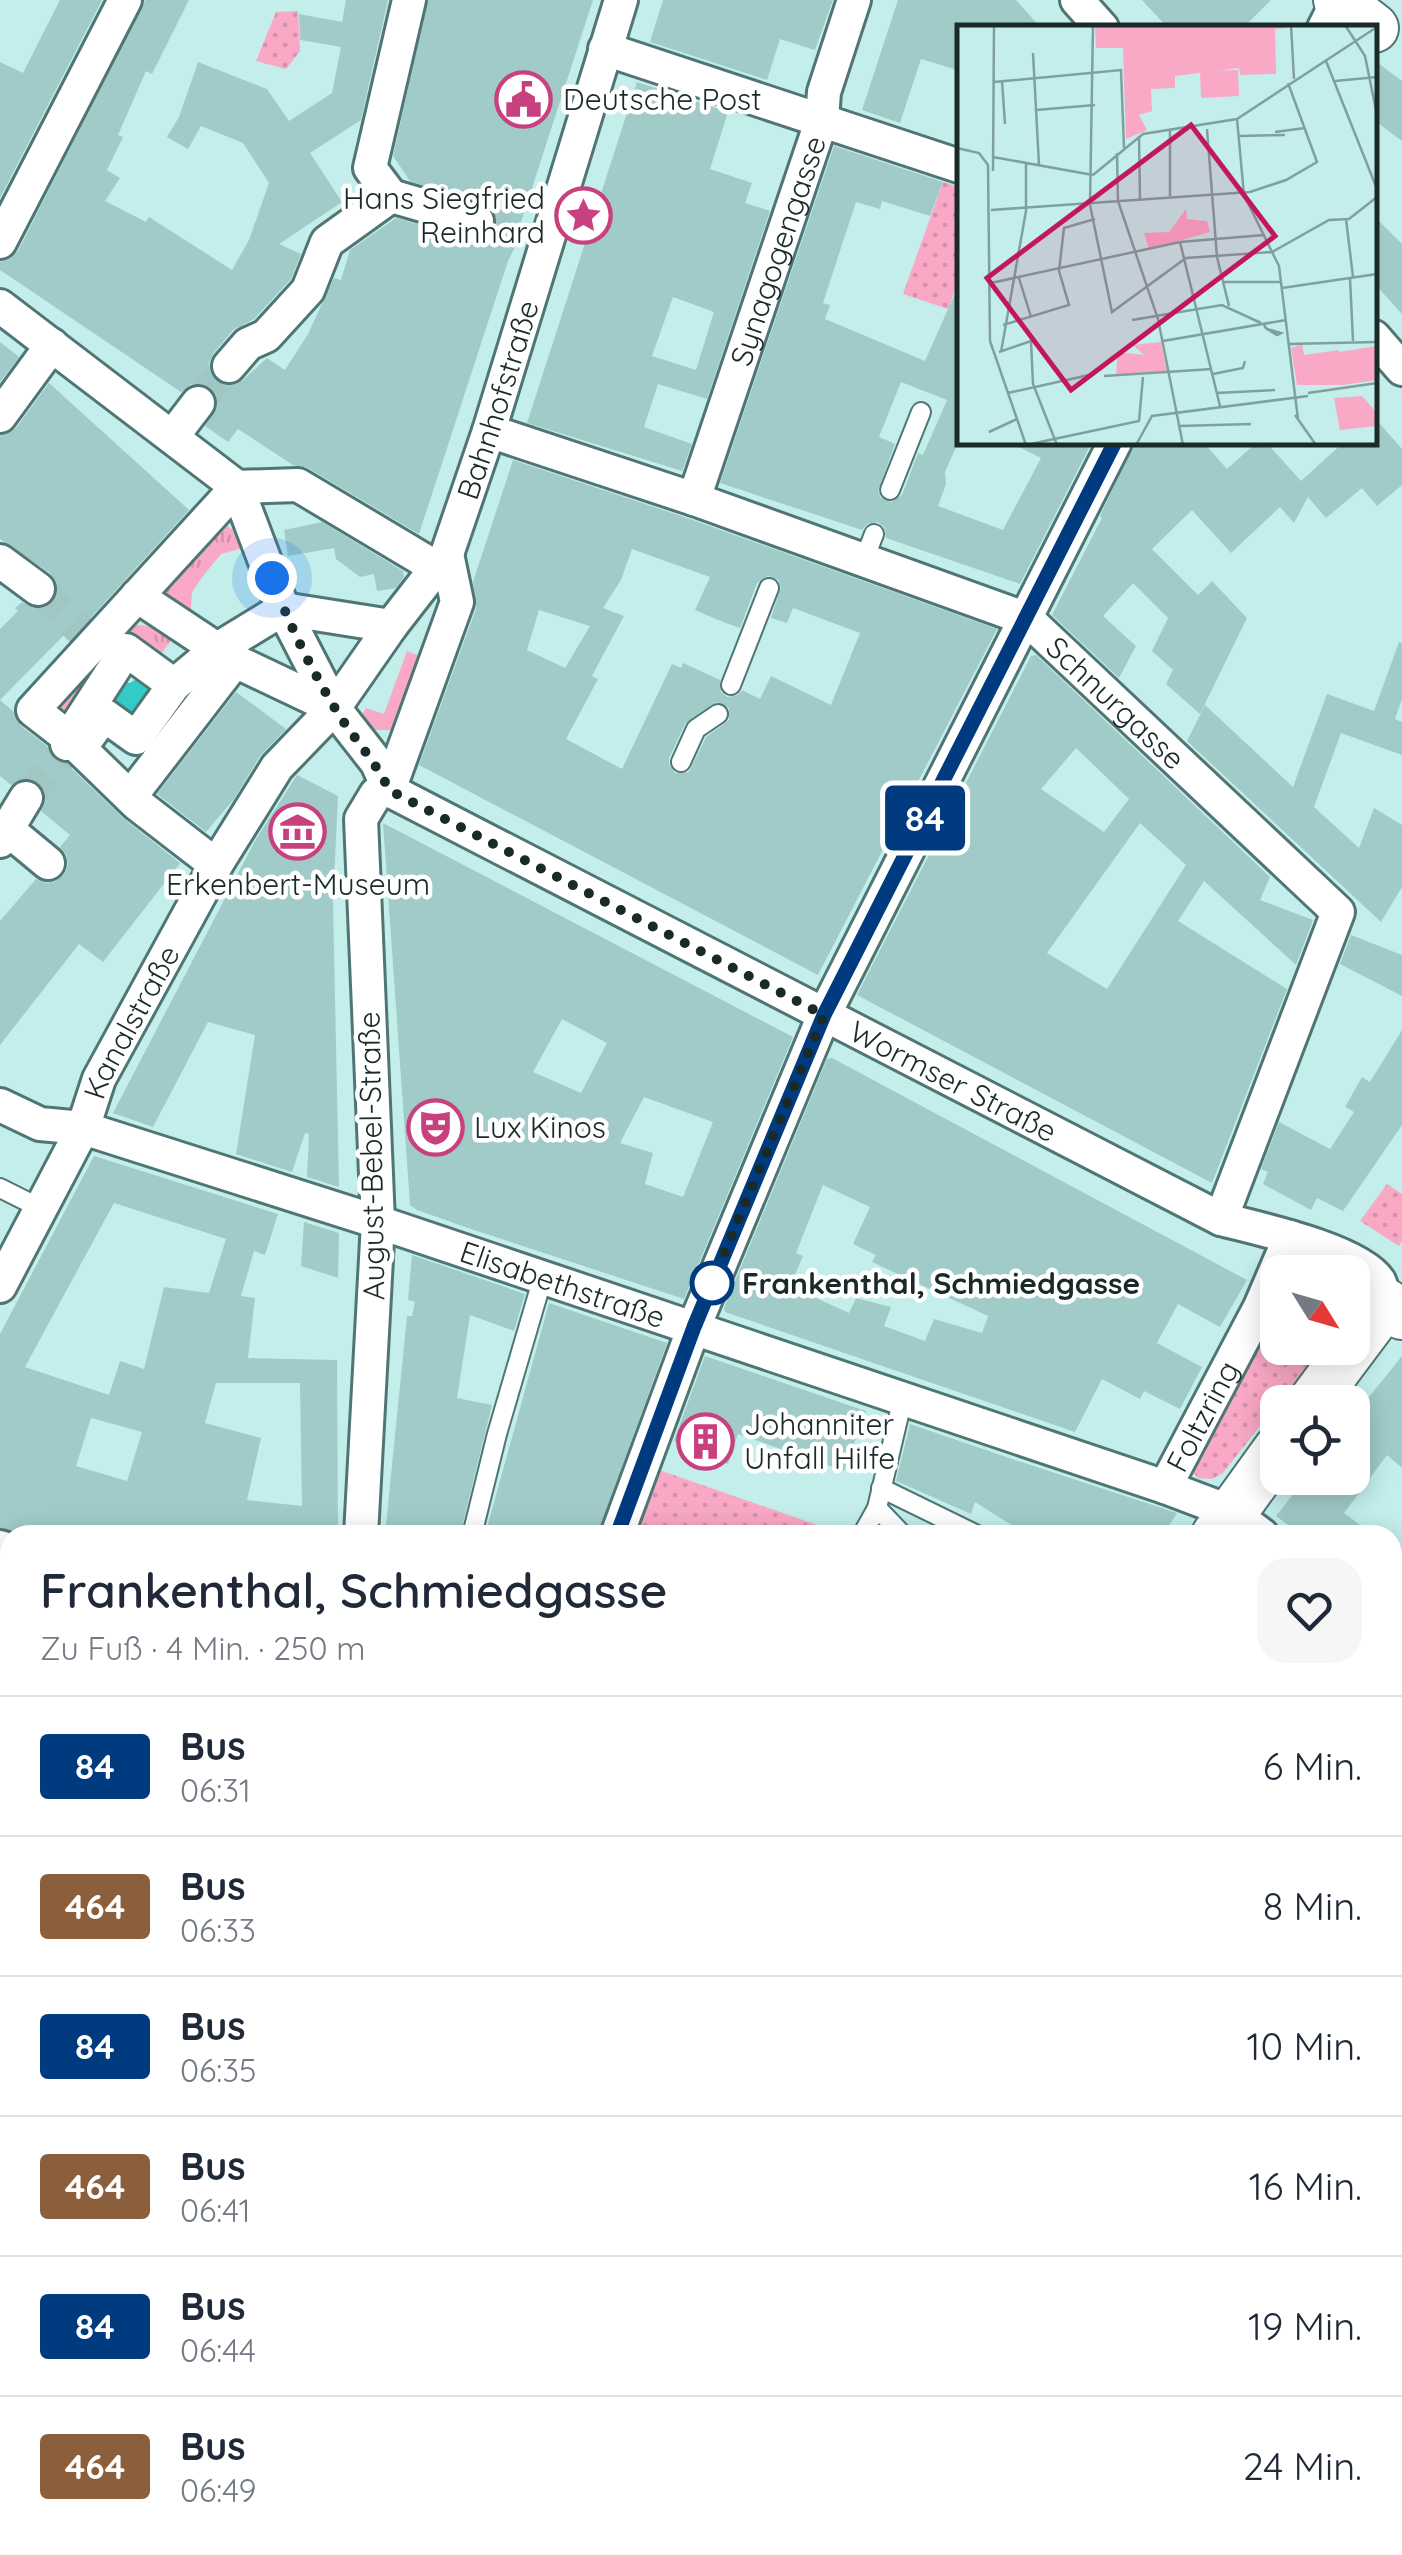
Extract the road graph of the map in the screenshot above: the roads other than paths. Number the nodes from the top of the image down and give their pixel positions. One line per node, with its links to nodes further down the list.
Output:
1 (125, 0): 12 (street)
2 (410, 0): 10 (street)
3 (621, 0): 7 (street, Bahnhofstraße)
4 (854, 0): 8 (street, Synagogengasse)
5 (1078, 0): 6 (street)
6 (1099, 25)
7 (605, 49): 8 (street); 19 (street, Bahnhofstraße)
8 (822, 119): 9 (street); 24 (street, Synagogengasse)
9 (957, 165)
10 (390, 196): 11 (street); 15 (street)
11 (477, 221)
12 (4, 235)
13 (0, 306): 14 (street)
14 (52, 346): 17 (street); 20 (street)
15 (229, 366)
16 (198, 404): 20 (street)
17 (3, 412)
18 (921, 412): 23 (lane)
19 (489, 431): 24 (street, Schnurgasse); 26 (street, Bahnhofstraße)
20 (172, 437): 22 (street)
21 (1113, 445): 31 (street)
22 (234, 484): 26 (street); 29 (street); 30 (street)
23 (890, 490)
24 (694, 499): 31 (street, Schnurgasse)
25 (0, 561): 27 (street)
26 (442, 561): 32 (street, Kanalstraße); 40 (street, August-Bebel-Straße)
27 (33, 586)
28 (769, 588): 35 (lane)
29 (137, 596): 33 (street); 38 (street)
30 (284, 609): 32 (street); 33 (street); 36 (street)
31 (1028, 619): 46 (street); 51 (street, Schnurgasse)
32 (391, 626): 36 (street, Kanalstraße)
33 (225, 656): 34 (street); 36 (street); 42 (street)
34 (174, 685): 38 (street); 38 (street)
35 (732, 685)
36 (334, 708): 40 (street); 45 (street, Kanalstraße)
37 (718, 714): 39 (lane)
38 (66, 746): 42 (street)
39 (682, 762)
40 (389, 790): 46 (street, Wormser Straße); 52 (street, August-Bebel-Straße)
41 (26, 798): 43 (street)
42 (133, 800): 45 (street)
43 (4, 835): 44 (street)
44 (48, 862)
45 (216, 865): 48 (street, Kanalstraße)
46 (824, 1015): 51 (street, Wormser Straße); 57 (street)
47 (0, 1105): 48 (street, Elisabethstraße)
48 (82, 1128): 50 (street, Kanalstraße); 52 (street, Elisabethstraße)
49 (0, 1188): 50 (lane)
50 (40, 1208): 55 (street, Kanalstraße)
51 (1221, 1219): 53 (street, Wormser Straße)
52 (378, 1222): 54 (street, Elisabethstraße); 64 (street, August-Bebel-Straße)
53 (1290, 1237): 56 (street, Wormser Straße); 61 (street, Foltzring)
54 (544, 1277): 57 (street, Elisabethstraße); 65 (lane)
55 (0, 1286)
56 (1397, 1298): 58 (street)
57 (694, 1327): 59 (street, Elisabethstraße); 66 (street)
58 (1326, 1385)
59 (904, 1398): 61 (street, Elisabethstraße); 62 (lane)
60 (1260, 1482): 71 (street)
61 (1164, 1487): 70 (street, Elisabethstraße)
62 (881, 1488): 63 (lane); 69 (lane)
63 (877, 1508): 67 (lane); 68 (lane)
64 (362, 1525)
65 (474, 1525)
66 (621, 1525)
67 (868, 1525)
68 (894, 1525)
69 (957, 1525)
70 (1232, 1525)
71 (1237, 1525)

